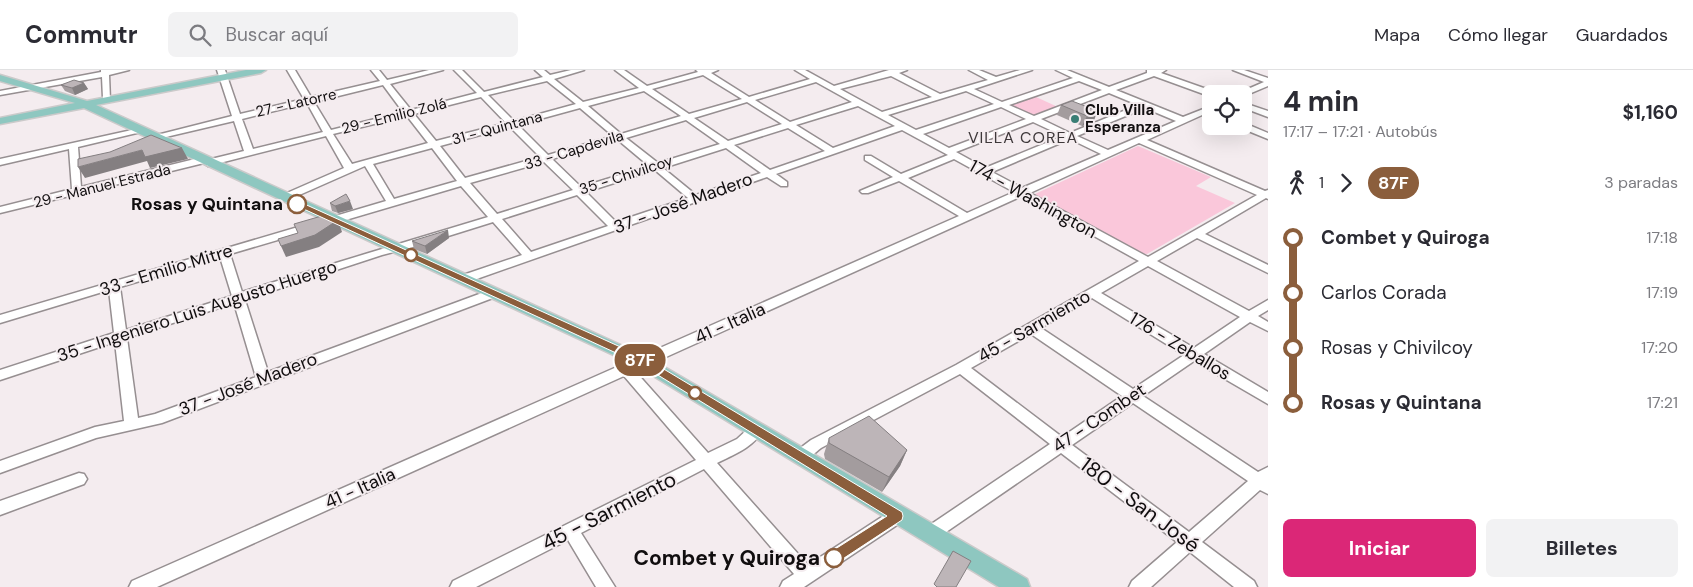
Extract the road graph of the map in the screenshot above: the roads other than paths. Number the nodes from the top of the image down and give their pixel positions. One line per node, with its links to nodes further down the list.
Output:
1 (125, 70): 20 (street)
2 (252, 70): 22 (main road)
3 (261, 70): 22 (main road)
4 (291, 70): 42 (street)
5 (375, 70): 28 (street)
6 (439, 70): 28 (street, 27 - Latorre)
7 (458, 70): 38 (street)
8 (539, 70): 23 (street)
9 (580, 70): 23 (street, 29 - Emilio Zolá)
10 (619, 70): 31 (street)
11 (714, 70): 18 (street, 31 - Quintana)
12 (799, 70): 26 (street, 174 - Washington)
13 (903, 70): 21 (street)
14 (973, 70): 27 (street)
15 (1028, 70): 27 (street)
16 (1060, 70): 24 (street)
17 (1237, 70): 29 (street)
18 (702, 71): 31 (street, 31 - Quintana); 41 (street)
19 (1154, 71): 34 (street); 36 (street)
20 (105, 72): 30 (street); 40 (street)
21 (889, 72): 32 (street); 39 (street)
22 (222, 74): 40 (main road); 44 (main road); 53 (street)
23 (548, 78): 38 (street, 29 - Emilio Zolá); 46 (street)
24 (1080, 78): 36 (street); 45 (street)
25 (0, 80): 30 (main road)
26 (816, 80): 32 (street, 174 - Washington); 41 (street, 33 - Capdevila)
27 (995, 80): 33 (street)
28 (385, 82): 42 (street, 27 - Latorre); 49 (street)
29 (1268, 82): 35 (street)
30 (28, 88): 37 (street); 44 (main road)
31 (645, 88): 46 (street, 31 - Quintana); 54 (street)
32 (832, 88): 43 (street, 174 - Washington)
33 (968, 88): 39 (street); 45 (street)
34 (1202, 90)
35 (1252, 90)
36 (1110, 91): 47 (street); 55 (street)
37 (0, 93)
38 (482, 94): 49 (street, 29 - Emilio Zolá); 58 (street)
39 (939, 97): 52 (street)
40 (107, 98): 44 (main road)
41 (748, 99): 54 (street, 33 - Capdevila); 59 (street)
42 (309, 100): 53 (street, 27 - Latorre); 63 (street)
43 (858, 103): 52 (street, 174 - Washington); 59 (street, 35 - Chivilcoy)
44 (82, 104): 56 (main road); 62 (main road)
45 (1002, 104): 55 (street); 64 (street)
46 (580, 105): 58 (street, 31 - Quintana); 68 (street)
47 (1145, 105): 57 (street); 65 (street)
48 (1252, 108): 51 (street)
49 (408, 113): 63 (street, 29 - Emilio Zolá); 71 (street)
50 (1202, 114): 57 (street, 41 - Italia)
51 (1268, 114)
52 (880, 115): 60 (street, 174 - Washington)
53 (236, 117): 67 (street, 27 - Latorre); 74 (street)
54 (685, 117): 68 (street, 33 - Capdevila); 70 (street)
55 (1034, 119): 65 (street); 75 (street)
56 (0, 120)
57 (1184, 121): 69 (street, 41 - Italia)
58 (512, 124): 71 (street, 31 - Quintana); 77 (street)
59 (787, 124): 70 (street, 35 - Chivilcoy); 73 (street)
60 (902, 128): 64 (street, 174 - Washington); 73 (street, 37 - José Madero)
61 (1252, 129): 66 (street)
62 (138, 130): 67 (main road); 72 (street)
63 (327, 132): 74 (street, 29 - Emilio Zolá); 83 (street)
64 (914, 134): 75 (street, 174 - Washington)
65 (1069, 136): 76 (street); 84 (street)
66 (1268, 136)
67 (153, 137): 80 (main road)
68 (618, 137): 77 (street, 33 - Capdevila); 82 (street)
69 (1139, 140): 76 (street, 41 - Italia); 93 (street)
70 (723, 144): 82 (street, 35 - Chivilcoy); 85 (street)
71 (434, 145): 81 (street, 31 - Quintana); 87 (street)
72 (73, 146): 79 (street); 91 (street)
73 (832, 151): 85 (street, 37 - José Madero)
74 (249, 152): 80 (street, 29 - Emilio Zolá)
75 (951, 154): 84 (street, 174 - Washington); 86 (street)
76 (1109, 154): 92 (street, 41 - Italia)
77 (547, 158): 87 (street, 33 - Capdevila); 89 (street)
78 (868, 158): 86 (street)
79 (0, 162)
80 (206, 162): 91 (street, 29 - Manuel Estrada); 94 (main road)
81 (367, 162): 83 (street, 31 - Quintana); 96 (street)
82 (654, 166): 89 (street, 35 - Chivilcoy); 95 (street)
83 (349, 168): 94 (street, 31 - Quintana)
84 (983, 172): 92 (street, 174 - Washington)
85 (766, 173): 88 (street); 95 (street, 37 - José Madero)
86 (899, 177): 90 (street); 99 (street)
87 (464, 183): 96 (street, 33 - Capdevila); 98 (street)
88 (784, 184)
89 (579, 191): 98 (street, 35 - Chivilcoy); 101 (street)
90 (865, 191)
91 (77, 192): 97 (street, 29 - Manuel Estrada)
92 (1022, 193): 99 (street, 41 - Italia); 106 (street, 174 - Washington)
93 (1267, 195): 102 (street, 45 - Sarmiento)
94 (284, 198): 100 (main road)
95 (695, 199): 101 (street, 37 - José Madero)
96 (392, 204): 100 (street, 33 - Capdevila)
97 (0, 210)
98 (494, 217): 103 (street, 35 - Chivilcoy); 105 (street)
99 (967, 217): 120 (street, 41 - Italia)
100 (332, 220): 103 (main road); 104 (street, 33 - Emilio Mitre)
101 (615, 227): 105 (street, 37 - José Madero)
102 (1196, 234): 106 (street, 45 - Sarmiento); 107 (street)
103 (395, 248): 108 (main road); 112 (street, 35 - Ingeniero Luis Augusto Huergo)
104 (224, 252): 109 (street, 33 - Emilio Mitre); 112 (street)
105 (529, 256): 108 (street, 37 - José Madero)
106 (1147, 262): 111 (street, 45 - Sarmiento); 114 (street, 174 - Washington)
107 (1268, 269)
108 (464, 279): 110 (main road)
109 (114, 285): 115 (street, 33 - Emilio Mitre); 118 (street)
110 (494, 293): 120 (main road); 124 (street, 37 - José Madero)
111 (1092, 293): 117 (street, 45 - Sarmiento); 119 (street, 176 - Zeballos)
112 (239, 298): 118 (street, 35 - Ingeniero Luis Augusto Huergo); 124 (street)
113 (1268, 304): 114 (street, 47 - Combet)
114 (1249, 317): 116 (street, 174 - Washington); 119 (street, 47 - Combet)
115 (0, 320)
116 (1268, 327)
117 (1032, 328): 121 (street, 45 - Sarmiento); 125 (street)
118 (120, 337): 123 (street, 35 - Ingeniero Luis Augusto Huergo); 127 (street)
119 (1195, 355): 125 (street, 47 - Combet); 126 (street, 176 - Zeballos)
120 (643, 362): 122 (street, 41 - Italia); 128 (main road)
121 (960, 368): 129 (street, 180 - San José); 130 (street, 45 - Sarmiento)
122 (626, 369): 131 (street); 141 (street, 41 - Italia)
123 (0, 375)
124 (263, 378): 127 (street, 37 - José Madero)
125 (1132, 395): 129 (street, 47 - Combet); 134 (street)
126 (1268, 398)
127 (132, 424): 132 (street, 37 - José Madero)
128 (756, 430): 130 (main road); 131 (street, 45 - Sarmiento)
129 (1060, 445): 138 (street, 47 - Combet); 139 (street, 180 - San José)
130 (800, 456): 136 (main road)
131 (706, 461): 137 (street, 45 - Sarmiento); 140 (street)
132 (0, 467)
133 (79, 479): 135 (street)
134 (1265, 480): 139 (street)
135 (0, 508)
136 (897, 516): 138 (main road); 140 (street)
137 (571, 531): 142 (street, 45 - Sarmiento); 143 (street)
138 (930, 534): 145 (main road)
139 (1188, 543): 146 (street); 147 (street, 180 - San José)
140 (807, 576): 144 (street)
141 (138, 587)
142 (459, 587)
143 (606, 587)
144 (790, 587)
145 (1020, 587)
146 (1138, 587)
147 (1248, 587)

